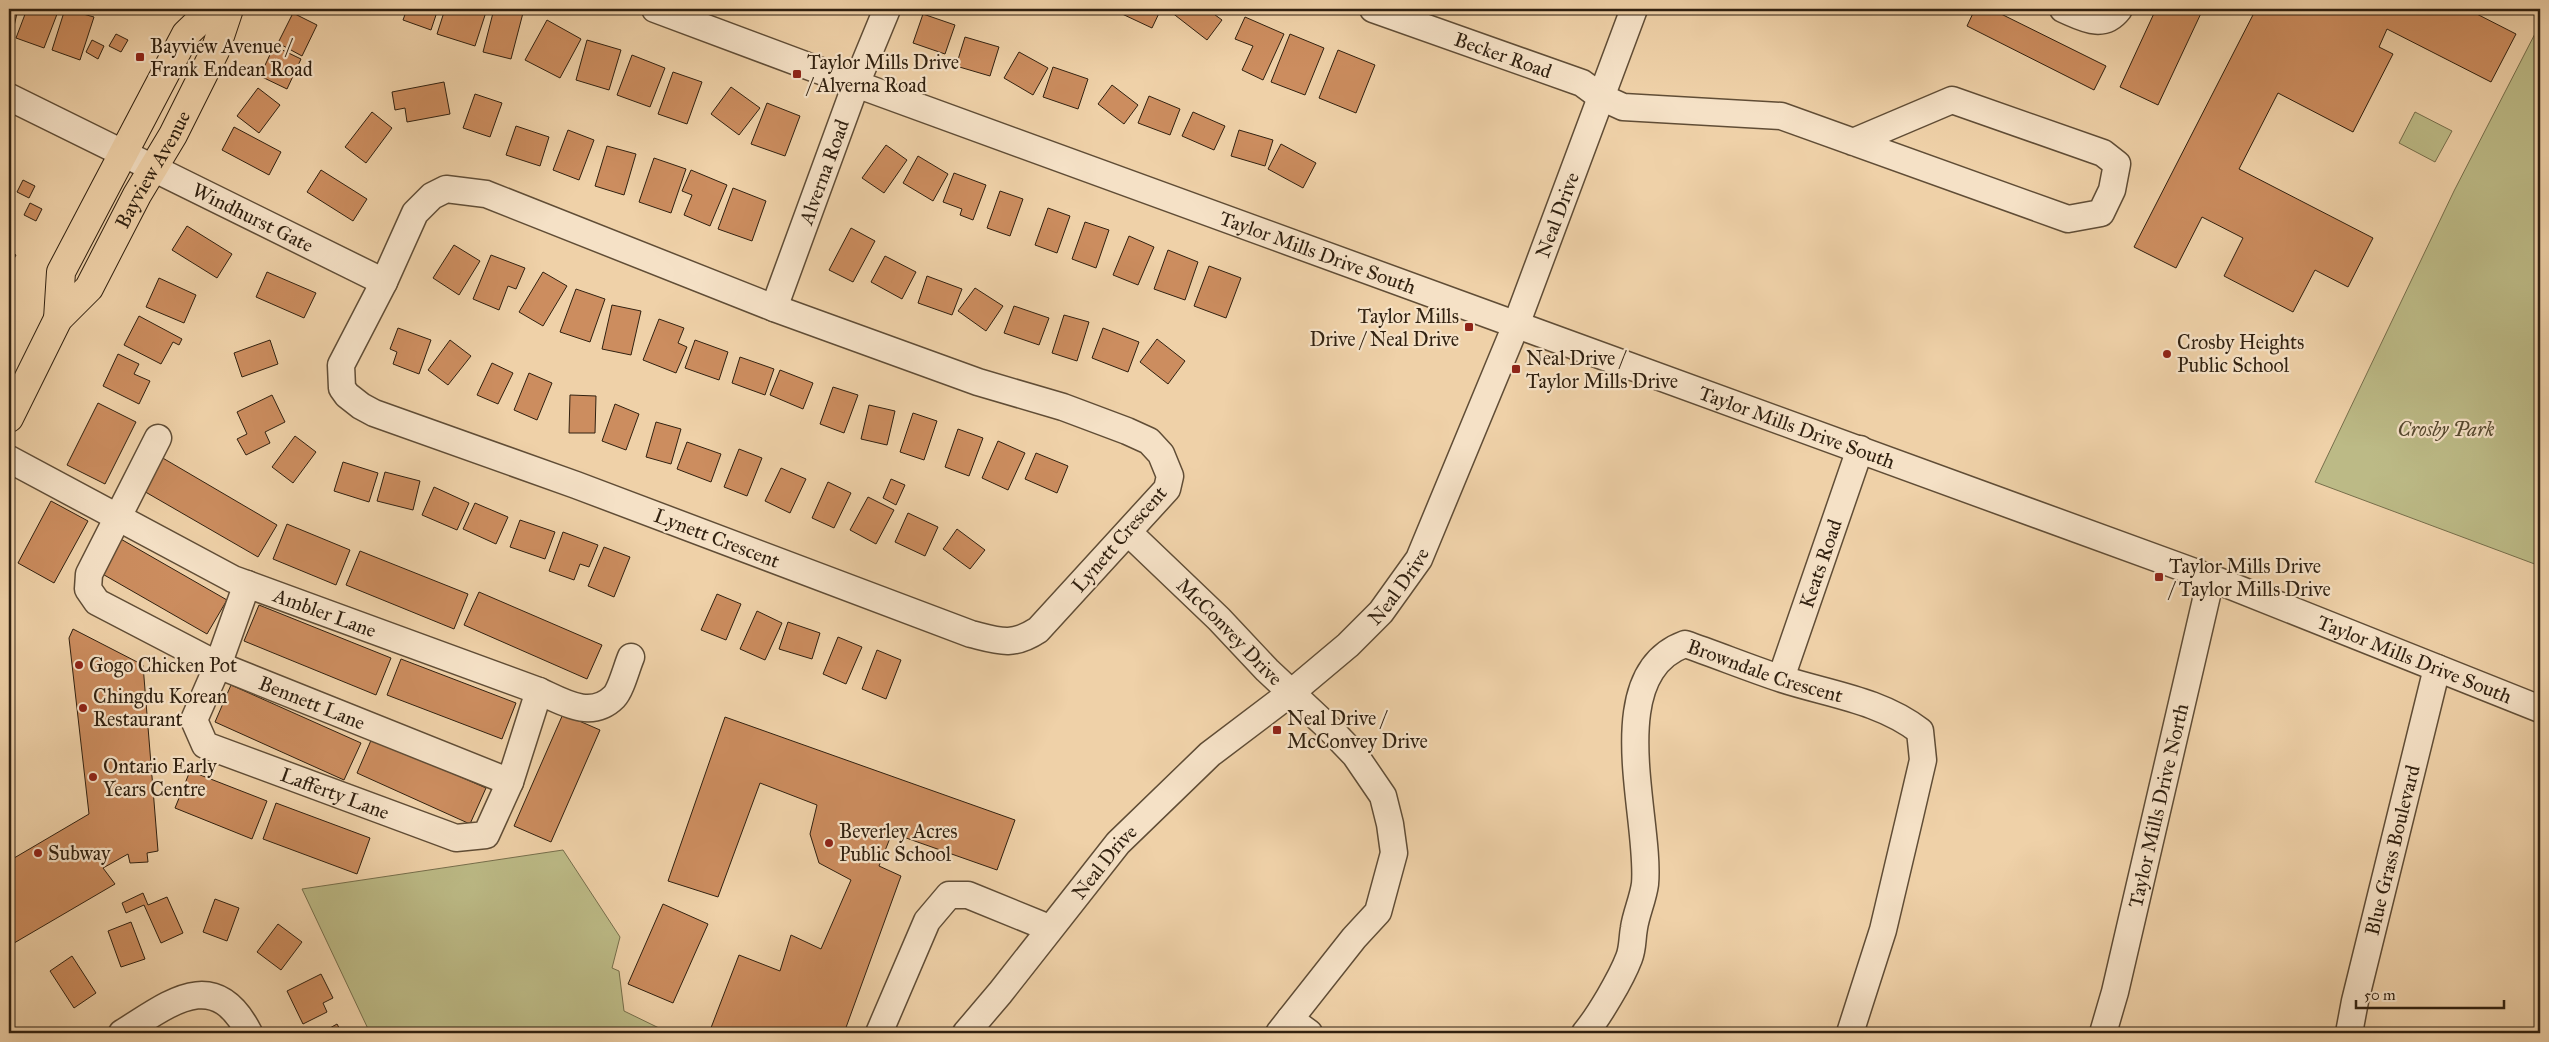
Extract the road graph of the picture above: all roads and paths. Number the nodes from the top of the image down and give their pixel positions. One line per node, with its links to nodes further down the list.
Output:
1 (212, 9): 13 (main road, Bayview Avenue)
2 (229, 9): 14 (main road, Bayview Avenue)
3 (655, 9): 9 (street, Taylor Mills Drive South)
4 (887, 9): 9 (street, Alverna Road)
5 (1374, 9): 11 (street, Becker Road)
6 (1634, 9): 11 (street, Neal Drive)
7 (2063, 9): 8 (street)
8 (2119, 9)
9 (856, 84): 16 (street, Alverna Road); 18 (street, Taylor Mills Drive South)
10 (9, 96): 13 (street, Windhurst Gate)
11 (1601, 98): 12 (street, Becker Road); 18 (street, Neal Drive)
12 (1854, 142): 12 (street, Becker Road)
13 (124, 152): 14 (street, Windhurst Gate); 17 (main road, Bayview Avenue)
14 (154, 168): 15 (street, Windhurst Gate); 17 (main road, Bayview Avenue)
15 (384, 282): 16 (street, Lynett Crescent); 24 (street, Lynett Crescent)
16 (774, 308): 24 (street, Lynett Crescent)
17 (58, 319): 19 (main road, Bayview Avenue)
18 (1516, 325): 21 (street, Taylor Mills Drive South); 32 (street, Neal Drive)
19 (9, 418)
20 (158, 438): 23 (street, Bennett Lane)
21 (1860, 449): 25 (street, Taylor Mills Drive South); 30 (street, Keats Road)
22 (9, 459): 23 (street, Ambler Lane)
23 (117, 516): 26 (street, Ambler Lane); 28 (street, Bennett Lane)
24 (1129, 533): 32 (street, McConvey Drive)
25 (2211, 578): 29 (street, Taylor Mills Drive South); 43 (street, Taylor Mills Drive North)
26 (247, 584): 28 (street, Lafferty Lane); 31 (street, Ambler Lane)
27 (631, 657): 31 (street, Ambler Lane)
28 (218, 665): 34 (street, Bennett Lane); 34 (street, Lafferty Lane)
29 (2437, 668): 33 (street, Taylor Mills Drive South); 44 (street, Blue Grass Boulevard)
30 (1781, 678): 41 (street, Browndale Crescent); 42 (street, Browndale Crescent)
31 (538, 691): 34 (street, Lafferty Lane)
32 (1292, 692): 35 (street, Neal Drive); 36 (street, McConvey Drive)
33 (2540, 709)
34 (510, 782)
35 (1049, 928): 39 (street); 40 (street, Neal Drive)
36 (1293, 1028)
37 (122, 1033): 38 (street)
38 (249, 1033)
39 (879, 1033)
40 (966, 1033)
41 (1585, 1033)
42 (1850, 1033)
43 (2103, 1033)
44 (2349, 1033)

